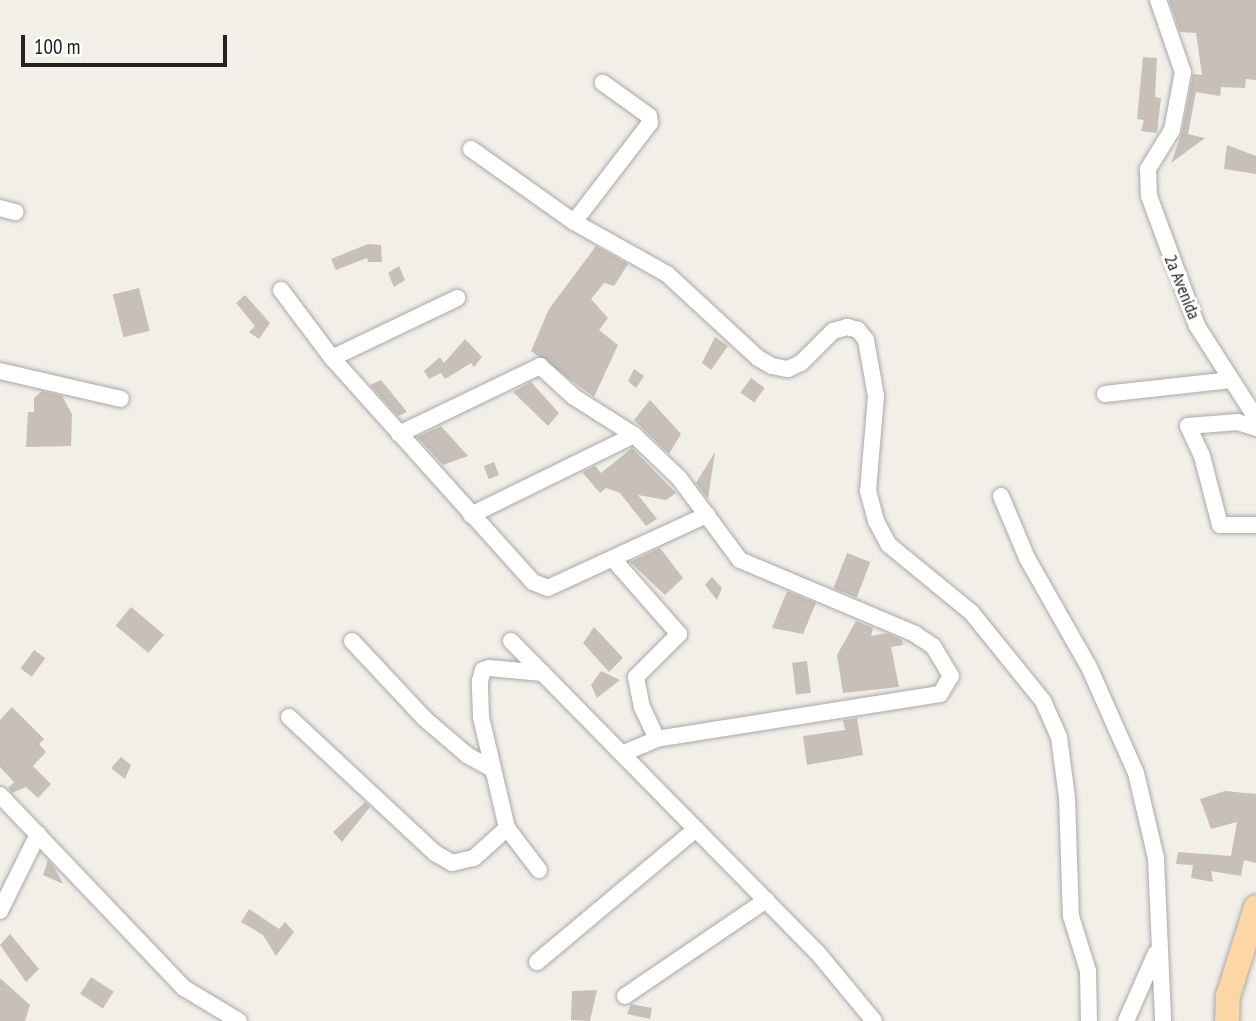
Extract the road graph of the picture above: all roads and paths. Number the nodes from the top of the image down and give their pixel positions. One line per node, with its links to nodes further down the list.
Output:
1 (1158, 0): 9 (street, 2a Avenida)
2 (603, 83): 4 (street)
3 (471, 149): 4 (street)
4 (573, 222): 41 (street)
5 (281, 290): 7 (street)
6 (457, 298): 7 (street)
7 (332, 358): 14 (street)
8 (0, 371): 11 (street)
9 (1231, 380): 10 (street); 12 (street, 2a Avenida)
10 (1105, 394)
11 (121, 399)
12 (1256, 418)
13 (1256, 428): 19 (street)
14 (399, 434): 15 (street); 17 (street)
15 (634, 435): 17 (street); 18 (street)
16 (1001, 496): 36 (street)
17 (471, 515): 20 (street)
18 (708, 515): 20 (street); 25 (street)
19 (1256, 525)
20 (613, 559): 25 (street)
21 (352, 641): 27 (street)
22 (511, 641): 23 (street)
23 (543, 673): 26 (street); 27 (street)
24 (289, 717): 29 (street)
25 (657, 739): 26 (street)
26 (624, 753): 30 (street)
27 (492, 769): 29 (street)
28 (0, 795): 31 (street)
29 (507, 828): 32 (street)
30 (696, 829): 33 (street); 37 (street)
31 (38, 834): 35 (street); 39 (street)
32 (539, 870)
33 (766, 900): 38 (street); 40 (street)
34 (1256, 907): 44 (main road)
35 (0, 911)
36 (1157, 951): 42 (street); 43 (street)
37 (537, 962)
38 (625, 996)
39 (239, 1021)
40 (874, 1021)
41 (1088, 1021)
42 (1126, 1021)
43 (1163, 1021)
44 (1227, 1021)

